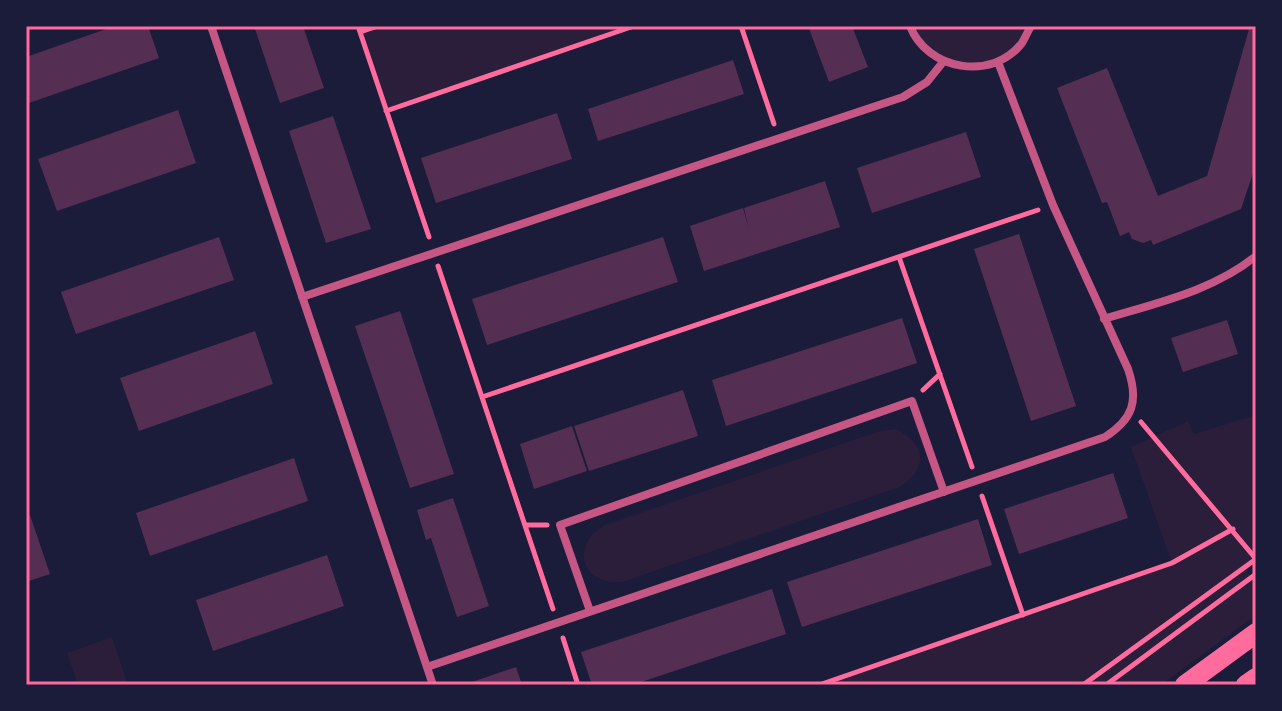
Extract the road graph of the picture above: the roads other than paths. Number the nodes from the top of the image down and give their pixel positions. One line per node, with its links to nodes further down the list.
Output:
1 (211, 26): 7 (street)
2 (910, 26): 4 (street)
3 (1031, 26): 5 (street)
4 (943, 62): 5 (street); 7 (street)
5 (998, 62): 8 (street)
6 (1256, 256): 8 (street)
7 (302, 297): 12 (street)
8 (1104, 319): 9 (street)
9 (944, 492): 10 (street); 10 (street)
10 (590, 611): 12 (street)
11 (1256, 633): 15 (main road)
12 (427, 667): 14 (street)
13 (1256, 678): 16 (main road)
14 (433, 685)
15 (1185, 685)
16 (1246, 685)

